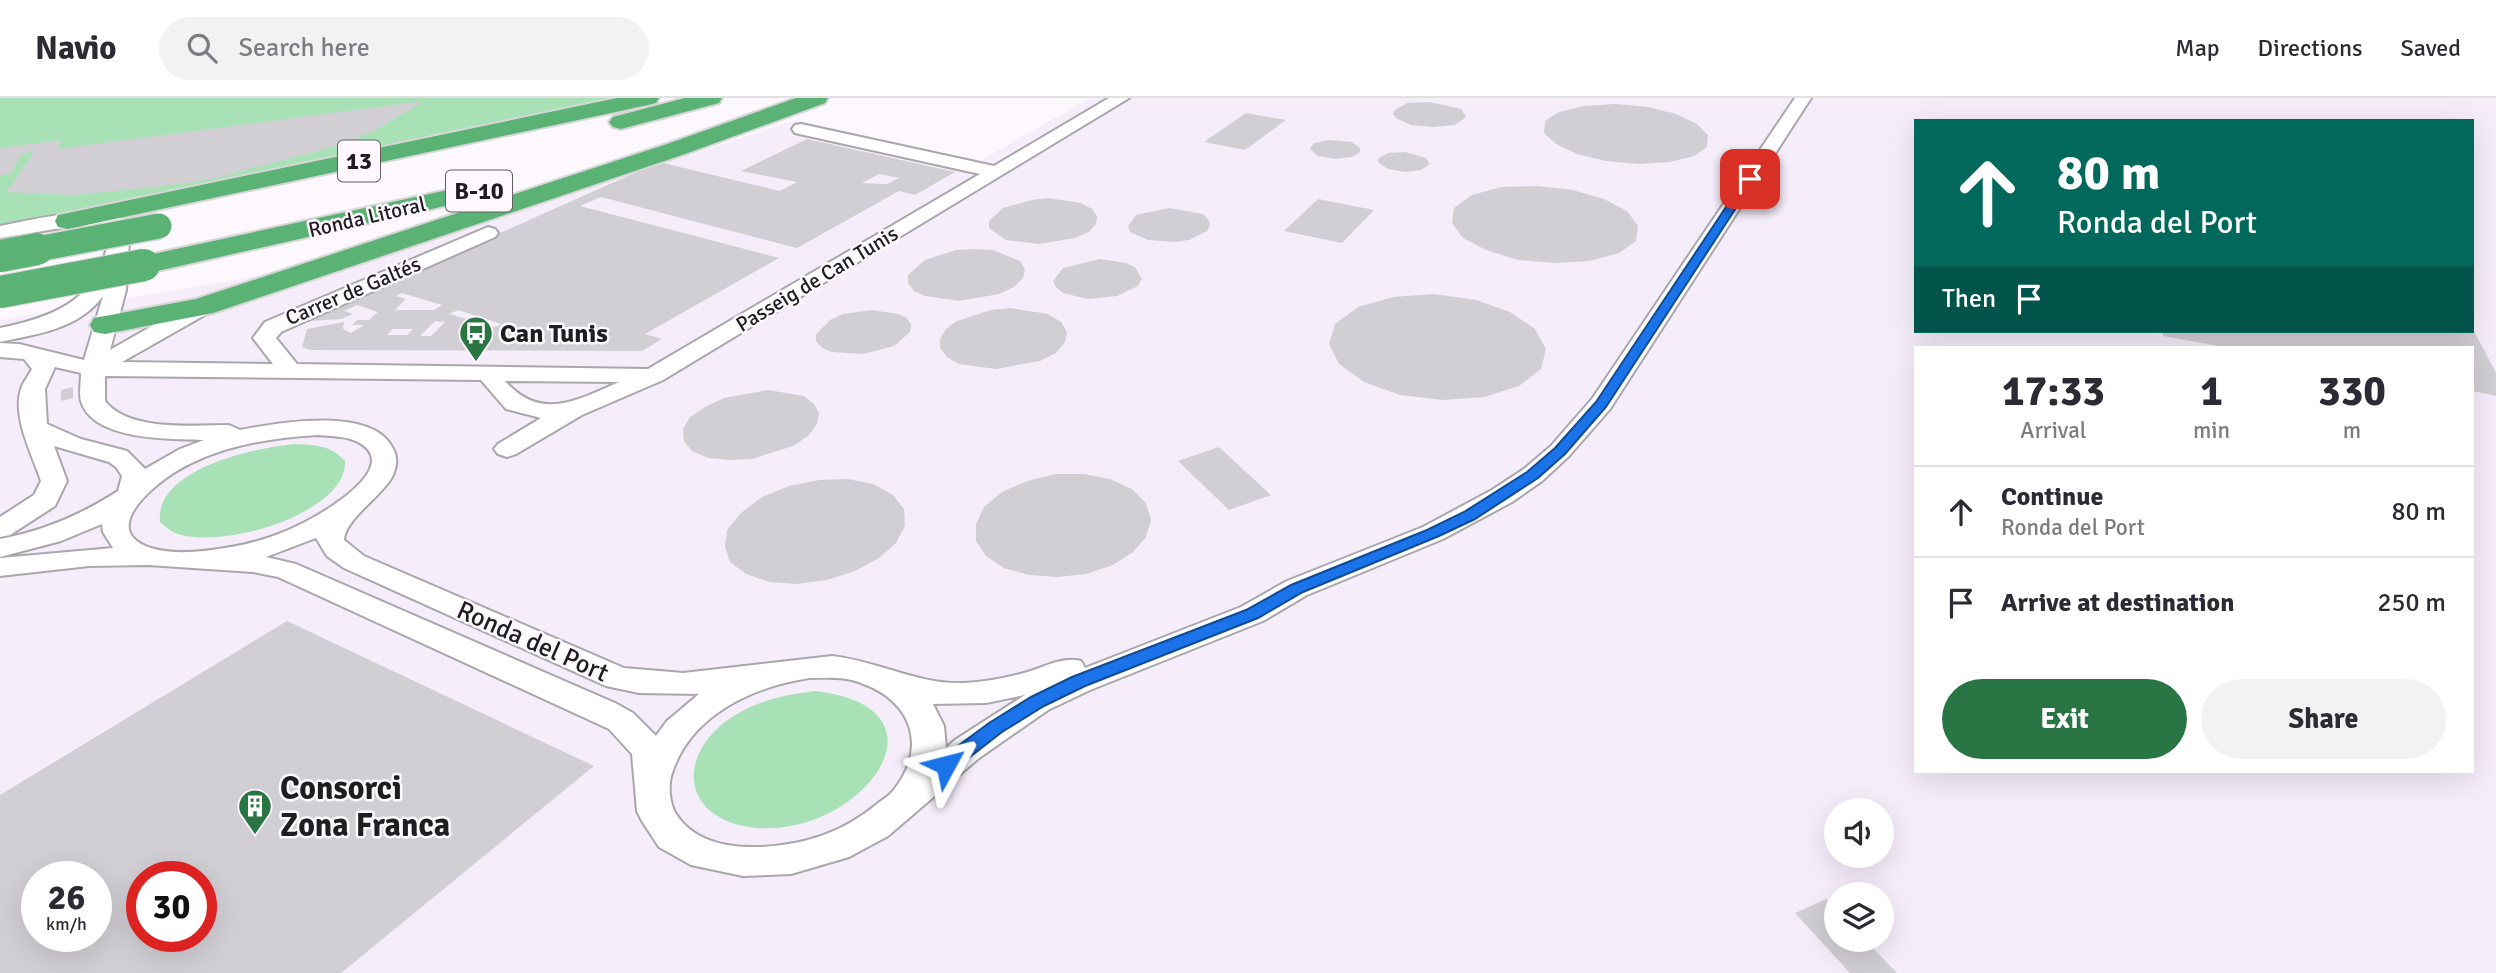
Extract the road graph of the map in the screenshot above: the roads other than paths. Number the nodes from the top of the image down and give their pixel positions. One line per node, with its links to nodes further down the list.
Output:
1 (648, 98): 9 (highway, 13)
2 (711, 98): 13 (highway, Ronda Litoral / B-10, bridge)
3 (811, 98): 14 (highway, Ronda Litoral / B-10, bridge)
4 (817, 98): 15 (highway)
5 (1121, 98): 8 (street, Passeig de Can Tunis)
6 (1803, 98): 40 (street)
7 (801, 129): 8 (street)
8 (996, 172): 24 (street, Passeig de Can Tunis)
9 (68, 221): 10 (street); 12 (street)
10 (0, 232)
11 (488, 233): 22 (street, Carrer de Galtés)
12 (117, 253): 16 (street); 17 (street)
13 (0, 256)
14 (0, 292)
15 (202, 307): 16 (highway); 21 (street)
16 (105, 325): 18 (street); 21 (street)
17 (0, 335)
18 (0, 341)
19 (0, 350): 20 (street)
20 (32, 354): 21 (street); 26 (street)
21 (93, 369): 22 (street); 27 (street)
22 (279, 372): 23 (street)
23 (488, 374): 24 (street); 25 (street)
24 (655, 375): 25 (street, Passeig de Can Tunis)
25 (573, 410): 28 (street, Passeig de Can Tunis)
26 (36, 428): 29 (street); 31 (street)
27 (295, 428): 29 (street); 30 (street)
28 (507, 449)
29 (131, 495): 32 (street); 33 (street)
30 (350, 508): 34 (street); 37 (street, Ronda del Port)
31 (0, 529)
32 (0, 548)
33 (150, 557): 34 (street); 35 (street)
34 (195, 560): 39 (street, Ronda del Port)
35 (0, 567)
36 (1235, 603): 38 (street)
37 (794, 670): 38 (street); 39 (street)
38 (886, 680): 40 (street)
39 (652, 780): 40 (street)
40 (906, 798)

